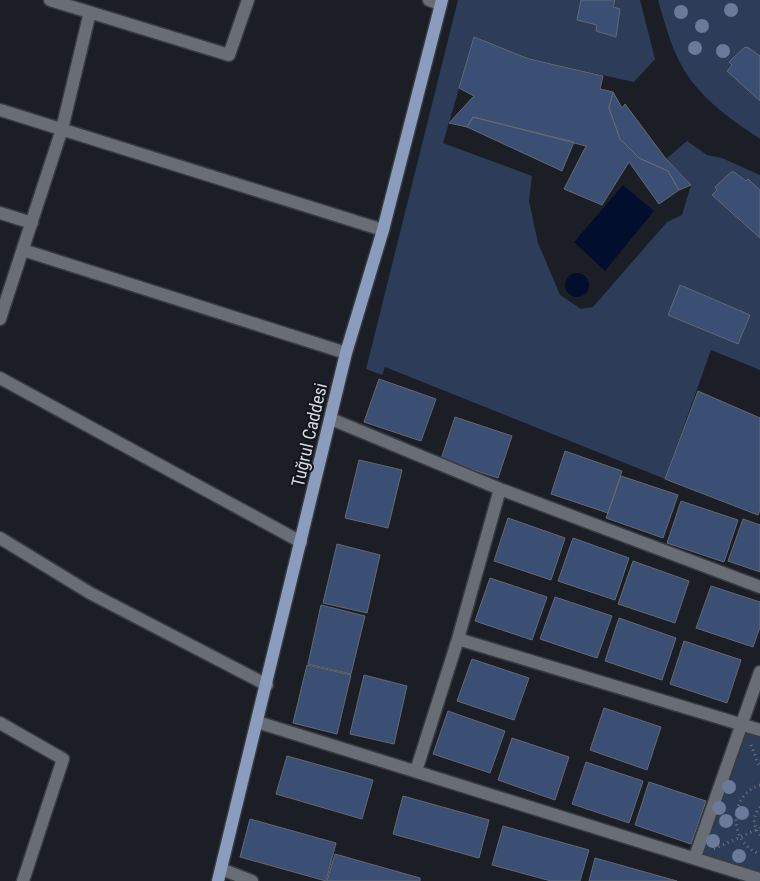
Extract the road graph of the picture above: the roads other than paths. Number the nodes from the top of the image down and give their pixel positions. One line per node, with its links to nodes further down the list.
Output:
1 (50, 0): 4 (street)
2 (248, 0): 4 (street)
3 (437, 1): 9 (main road, Tuğrul Caddesi)
4 (90, 12): 6 (street)
5 (0, 110): 6 (street)
6 (62, 129): 8 (street); 9 (street)
7 (0, 213): 8 (street)
8 (32, 223): 10 (street)
9 (383, 230): 12 (main road, Tuğrul Caddesi)
10 (23, 250): 11 (street); 12 (street)
11 (0, 319)
12 (346, 353): 14 (main road, Tuğrul Caddesi)
13 (0, 378): 17 (street)
14 (331, 418): 15 (street); 17 (main road, Tuğrul Caddesi)
15 (500, 489): 18 (street); 19 (street)
16 (0, 538): 21 (street)
17 (301, 542): 21 (main road, Tuğrul Caddesi)
18 (760, 587)
19 (458, 639): 24 (street); 26 (street)
20 (760, 672): 24 (street)
21 (267, 685): 22 (main road, Tuğrul Caddesi)
22 (257, 722): 26 (street); 28 (main road, Tuğrul Caddesi)
23 (0, 723): 30 (street)
24 (742, 724): 25 (street); 27 (street)
25 (760, 730)
26 (416, 771): 27 (street)
27 (695, 857): 29 (street)
28 (219, 875): 31 (street)
29 (760, 879)
30 (22, 881)
31 (252, 881)

